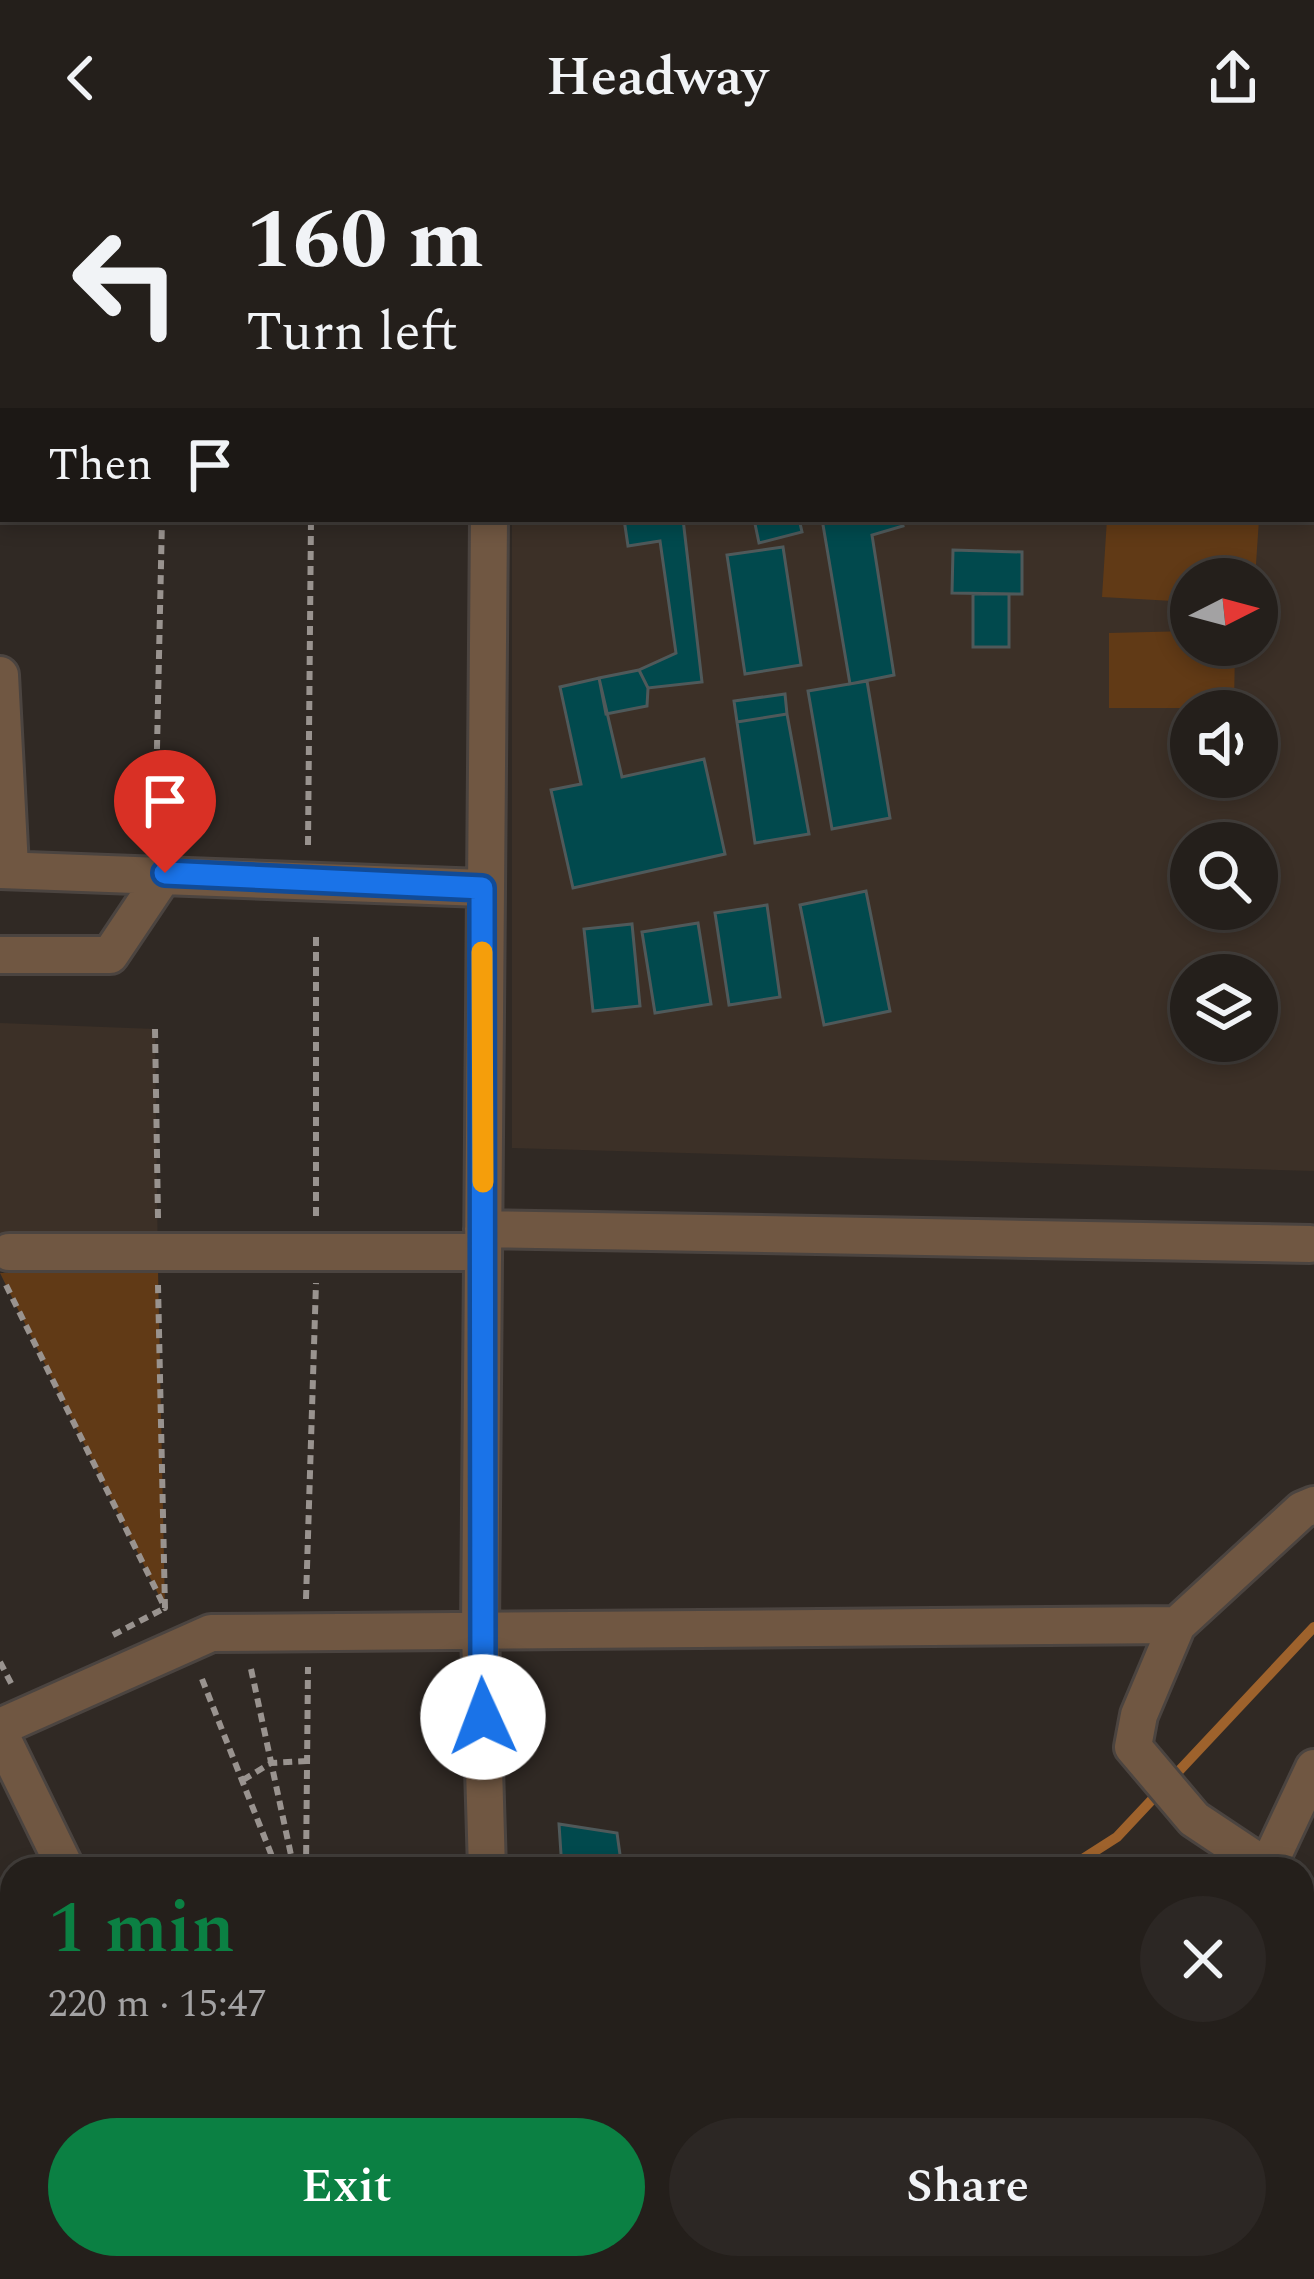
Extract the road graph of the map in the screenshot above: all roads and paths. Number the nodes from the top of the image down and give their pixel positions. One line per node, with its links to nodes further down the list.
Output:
1 (162, 522): 6 (path)
2 (310, 522): 5 (path)
3 (489, 522): 8 (street)
4 (0, 675): 7 (street)
5 (308, 845)
6 (160, 857): 7 (street); 8 (street); 10 (street)
7 (5, 868)
8 (482, 888): 12 (street)
9 (316, 937): 15 (path)
10 (0, 955)
11 (155, 1029): 14 (path)
12 (483, 1241): 13 (street); 15 (street); 20 (street)
13 (1310, 1244)
14 (158, 1250): 15 (street); 16 (street); 16 (path)
15 (316, 1250): 18 (path)
16 (5, 1262)
17 (1312, 1506): 19 (street)
18 (306, 1608)
19 (1177, 1625): 20 (street); 34 (street)
20 (480, 1633): 24 (street); 33 (street)
21 (250, 1665): 26 (path)
22 (308, 1666): 25 (path)
23 (202, 1679): 28 (path)
24 (0, 1730): 29 (street)
25 (307, 1761): 26 (path); 32 (path)
26 (272, 1763): 28 (path); 31 (path)
27 (1314, 1768): 35 (street)
28 (242, 1780): 30 (path)
29 (60, 1857)
30 (272, 1857)
31 (292, 1857)
32 (306, 1857)
33 (488, 1857)
34 (1251, 1857)
35 (1273, 1857)

